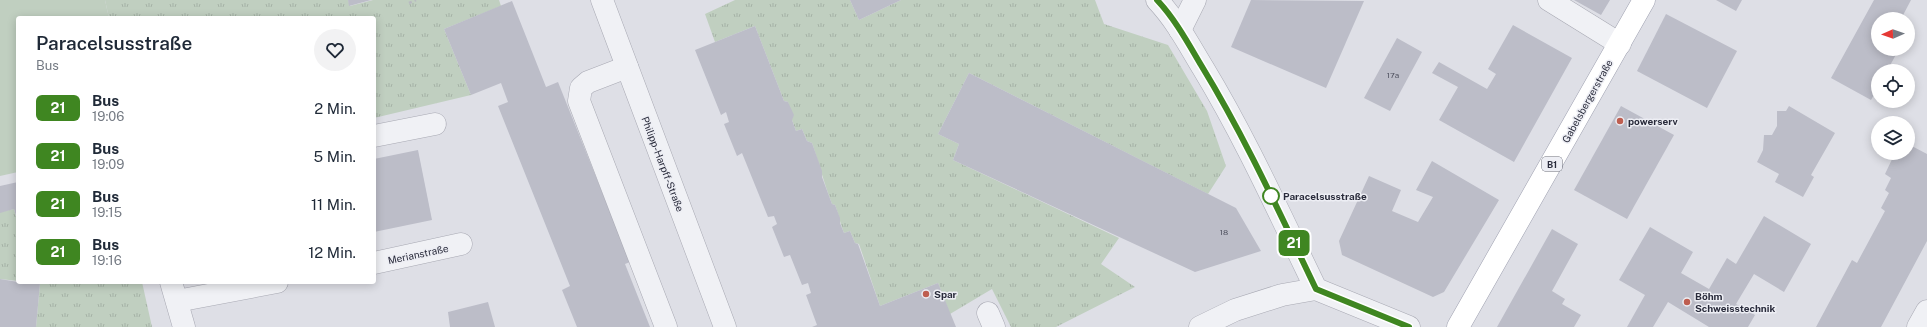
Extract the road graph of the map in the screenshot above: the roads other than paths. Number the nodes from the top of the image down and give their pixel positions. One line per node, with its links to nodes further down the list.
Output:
1 (602, 0): 8 (street, Philipp-Harpff-Straße)
2 (1157, 0): 6 (street)
3 (1194, 0): 6 (street)
4 (1548, 0): 7 (street)
5 (1644, 0): 7 (main road, Gabelsbergerstraße / B1)
6 (1180, 30): 14 (street)
7 (1620, 44): 22 (main road, Gabelsbergerstraße / B1)
8 (627, 67): 18 (street); 19 (street, Philipp-Harpff-Straße)
9 (435, 124): 10 (street)
10 (376, 136)
11 (461, 244): 12 (street, Merianstraße)
12 (376, 263)
13 (256, 284): 15 (street)
14 (1316, 289): 20 (street); 21 (street)
15 (174, 292): 17 (street)
16 (1927, 311): 23 (street)
17 (184, 327)
18 (666, 327)
19 (725, 327)
20 (1200, 327)
21 (1409, 327)
22 (1458, 327)
23 (1918, 327)

